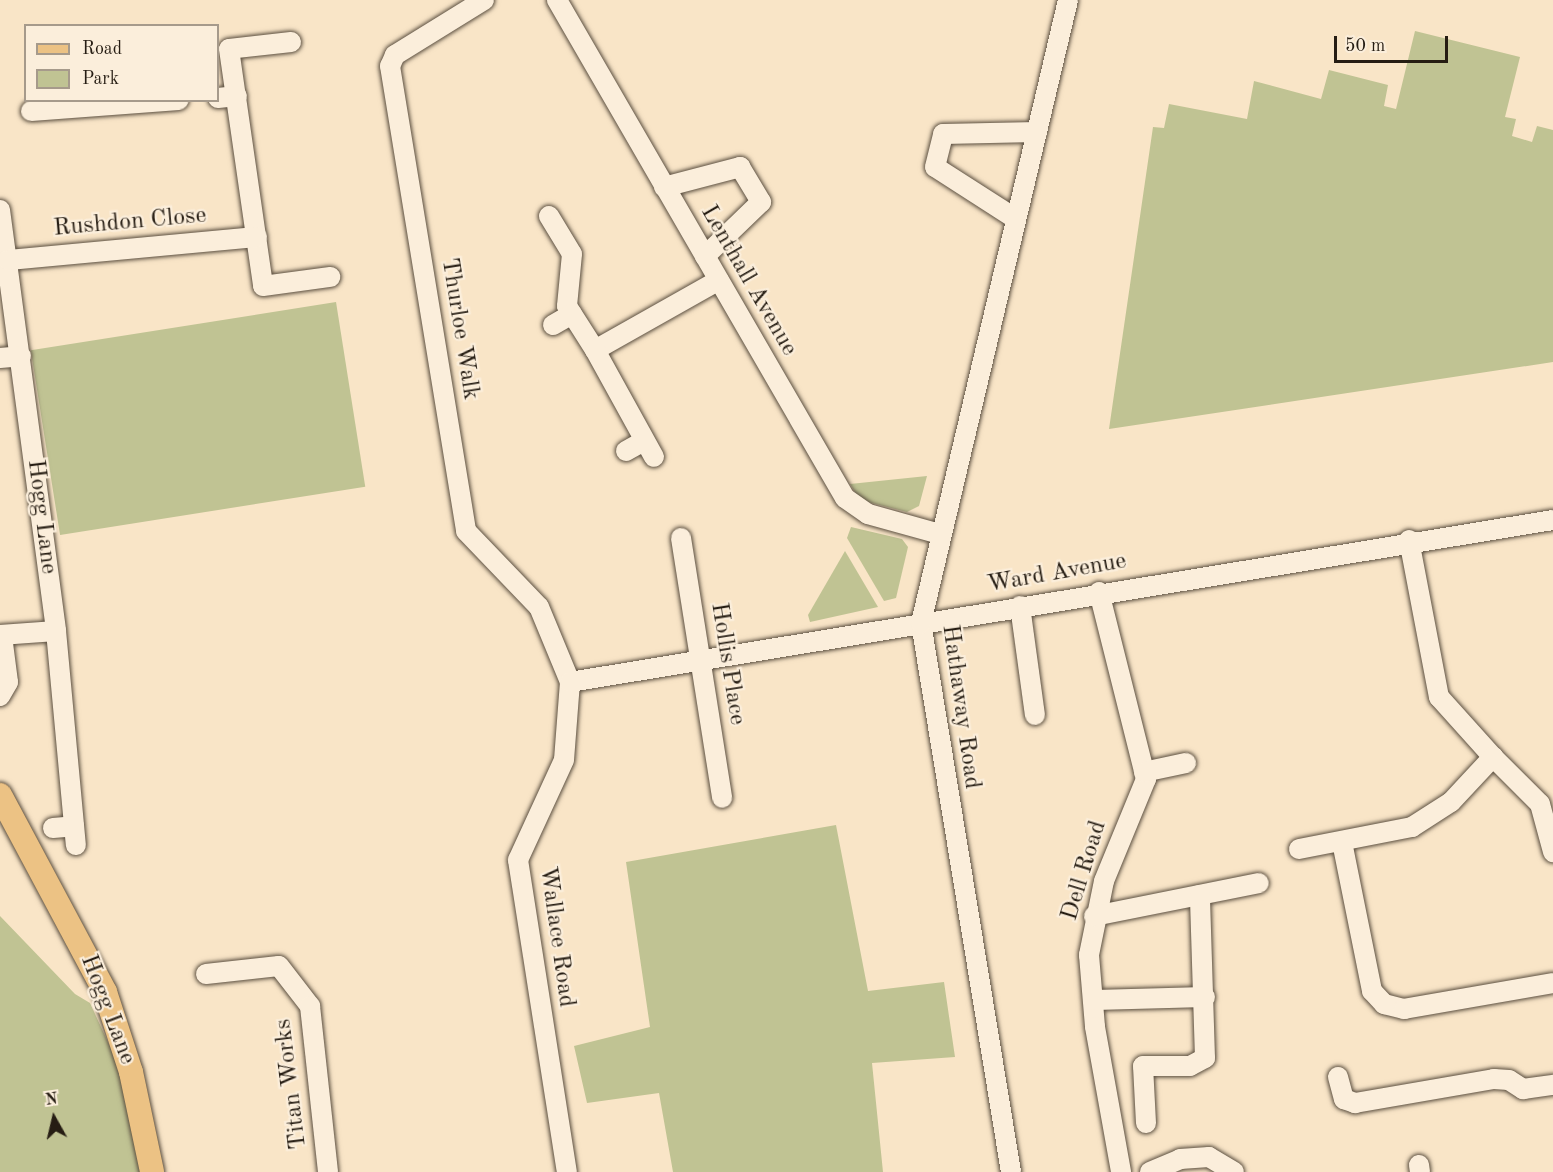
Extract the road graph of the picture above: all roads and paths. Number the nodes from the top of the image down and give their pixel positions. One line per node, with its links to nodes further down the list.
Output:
1 (484, 0): 34 (street, Thurloe Walk)
2 (557, 0): 9 (street, Lenthall Avenue)
3 (1068, 0): 8 (street, Hathaway Road)
4 (291, 42): 5 (street)
5 (227, 97): 13 (street)
6 (152, 102): 7 (street)
7 (31, 111)
8 (1037, 132): 12 (street, Hathaway Road); 12 (street)
9 (664, 187): 14 (street, Lenthall Avenue); 14 (street)
10 (0, 210): 15 (street, Hogg Lane)
11 (549, 216): 18 (street)
12 (1016, 219): 25 (street, Hathaway Road)
13 (257, 237): 15 (street, Rushdon Close); 16 (street)
14 (705, 256): 17 (street, Lenthall Avenue)
15 (8, 260): 21 (street, Hogg Lane)
16 (330, 277)
17 (719, 280): 20 (street); 25 (street, Lenthall Avenue)
18 (572, 314): 19 (street); 20 (street)
19 (553, 325)
20 (596, 350): 23 (street)
21 (21, 356): 22 (street); 31 (street, Hogg Lane)
22 (0, 358)
23 (626, 451)
24 (1553, 520): 27 (street, Ward Avenue)
25 (940, 534): 30 (street, Hathaway Road)
26 (681, 538): 33 (street, Hollis Place)
27 (1409, 540): 28 (street, Ward Avenue); 37 (street)
28 (1099, 592): 29 (street, Ward Avenue); 39 (street)
29 (1020, 606): 30 (street, Ward Avenue); 36 (street)
30 (921, 623): 33 (street, Ward Avenue); 61 (street, Hathaway Road)
31 (56, 631): 32 (street); 42 (street, Hogg Lane)
32 (1, 635): 35 (street)
33 (700, 660): 34 (street, Ward Avenue); 41 (street, Hollis Place)
34 (570, 682): 60 (street, Wallace Road)
35 (0, 696)
36 (1035, 715)
37 (1493, 756): 44 (street); 47 (street)
38 (1186, 763): 39 (street)
39 (1144, 772): 50 (street, Dell Road)
40 (0, 795): 58 (main road, Hogg Lane)
41 (722, 798)
42 (74, 826): 43 (street); 45 (street, Hogg Lane)
43 (52, 828)
44 (1342, 842): 46 (street); 52 (street)
45 (76, 845)
46 (1299, 849)
47 (1553, 852)
48 (1259, 883): 49 (street)
49 (1200, 895): 50 (street); 53 (street)
50 (1094, 916): 54 (street, Dell Road)
51 (206, 974): 59 (street, Titan Works)
52 (1553, 983)
53 (1205, 997): 54 (street); 57 (street)
54 (1095, 1000): 62 (street, Dell Road)
55 (1338, 1077): 56 (street)
56 (1553, 1085)
57 (1146, 1123)
58 (152, 1172)
59 (328, 1172)
60 (567, 1172)
61 (1011, 1172)
62 (1121, 1172)
63 (1150, 1172): 64 (street)
64 (1234, 1172)

